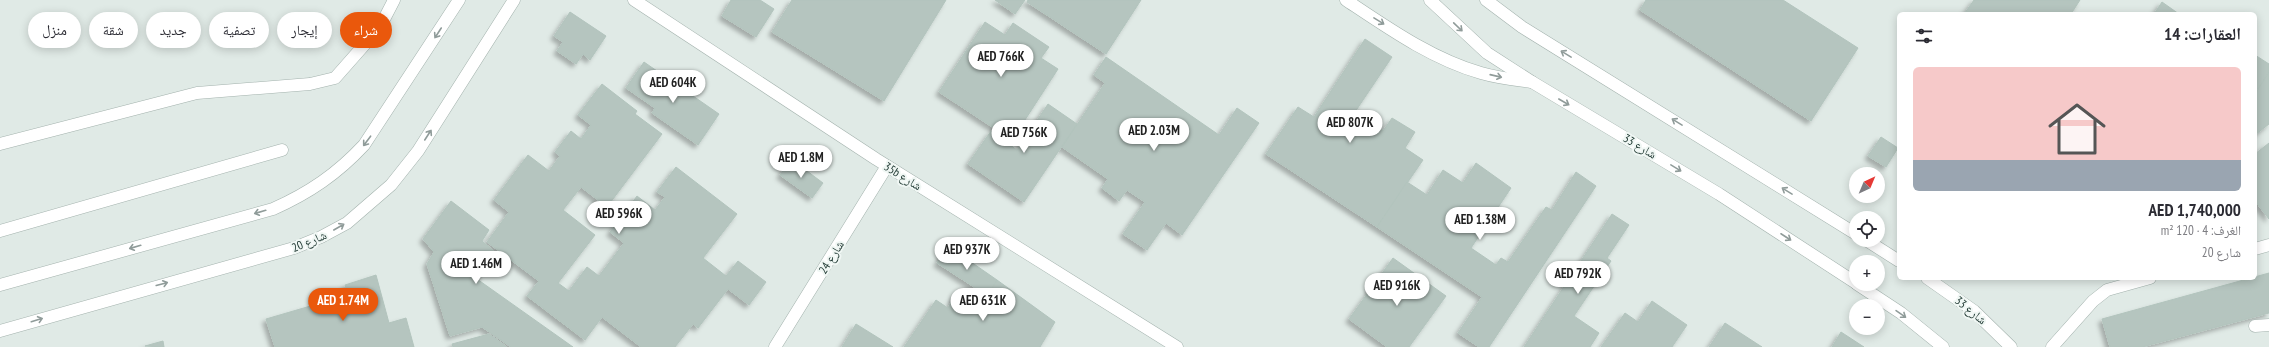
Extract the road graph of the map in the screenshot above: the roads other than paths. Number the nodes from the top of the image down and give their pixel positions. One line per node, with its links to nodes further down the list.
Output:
1 (394, 0): 9 (street)
2 (459, 0): 21 (street, one-way to 21)
3 (514, 0): 25 (street, شارع 20, one-way to 3)
4 (634, 0): 11 (street, 35b شارع)
5 (1346, 0): 8 (street, one-way to 8)
6 (1430, 0): 8 (street, شارع 33, one-way to 8)
7 (1486, 0): 12 (street, one-way to 7)
8 (1532, 82): 18 (street, شارع 33, one-way to 18)
9 (0, 144)
10 (282, 150): 13 (street)
11 (887, 166): 26 (street, شارع 24); 27 (street, 35b شارع)
12 (1849, 230)
13 (0, 231)
14 (2269, 245): 16 (street)
15 (1877, 247): 17 (street)
16 (2257, 248)
17 (1897, 260)
18 (1849, 279)
19 (1930, 280): 29 (street, شارع 33)
20 (2143, 280): 30 (street)
21 (0, 285)
22 (1868, 291): 28 (street, شارع 33, one-way to 28)
23 (2269, 325): 24 (street)
24 (2255, 326)
25 (0, 331)
26 (775, 347)
27 (1177, 347)
28 (1943, 347)
29 (2011, 347)
30 (2052, 347)

